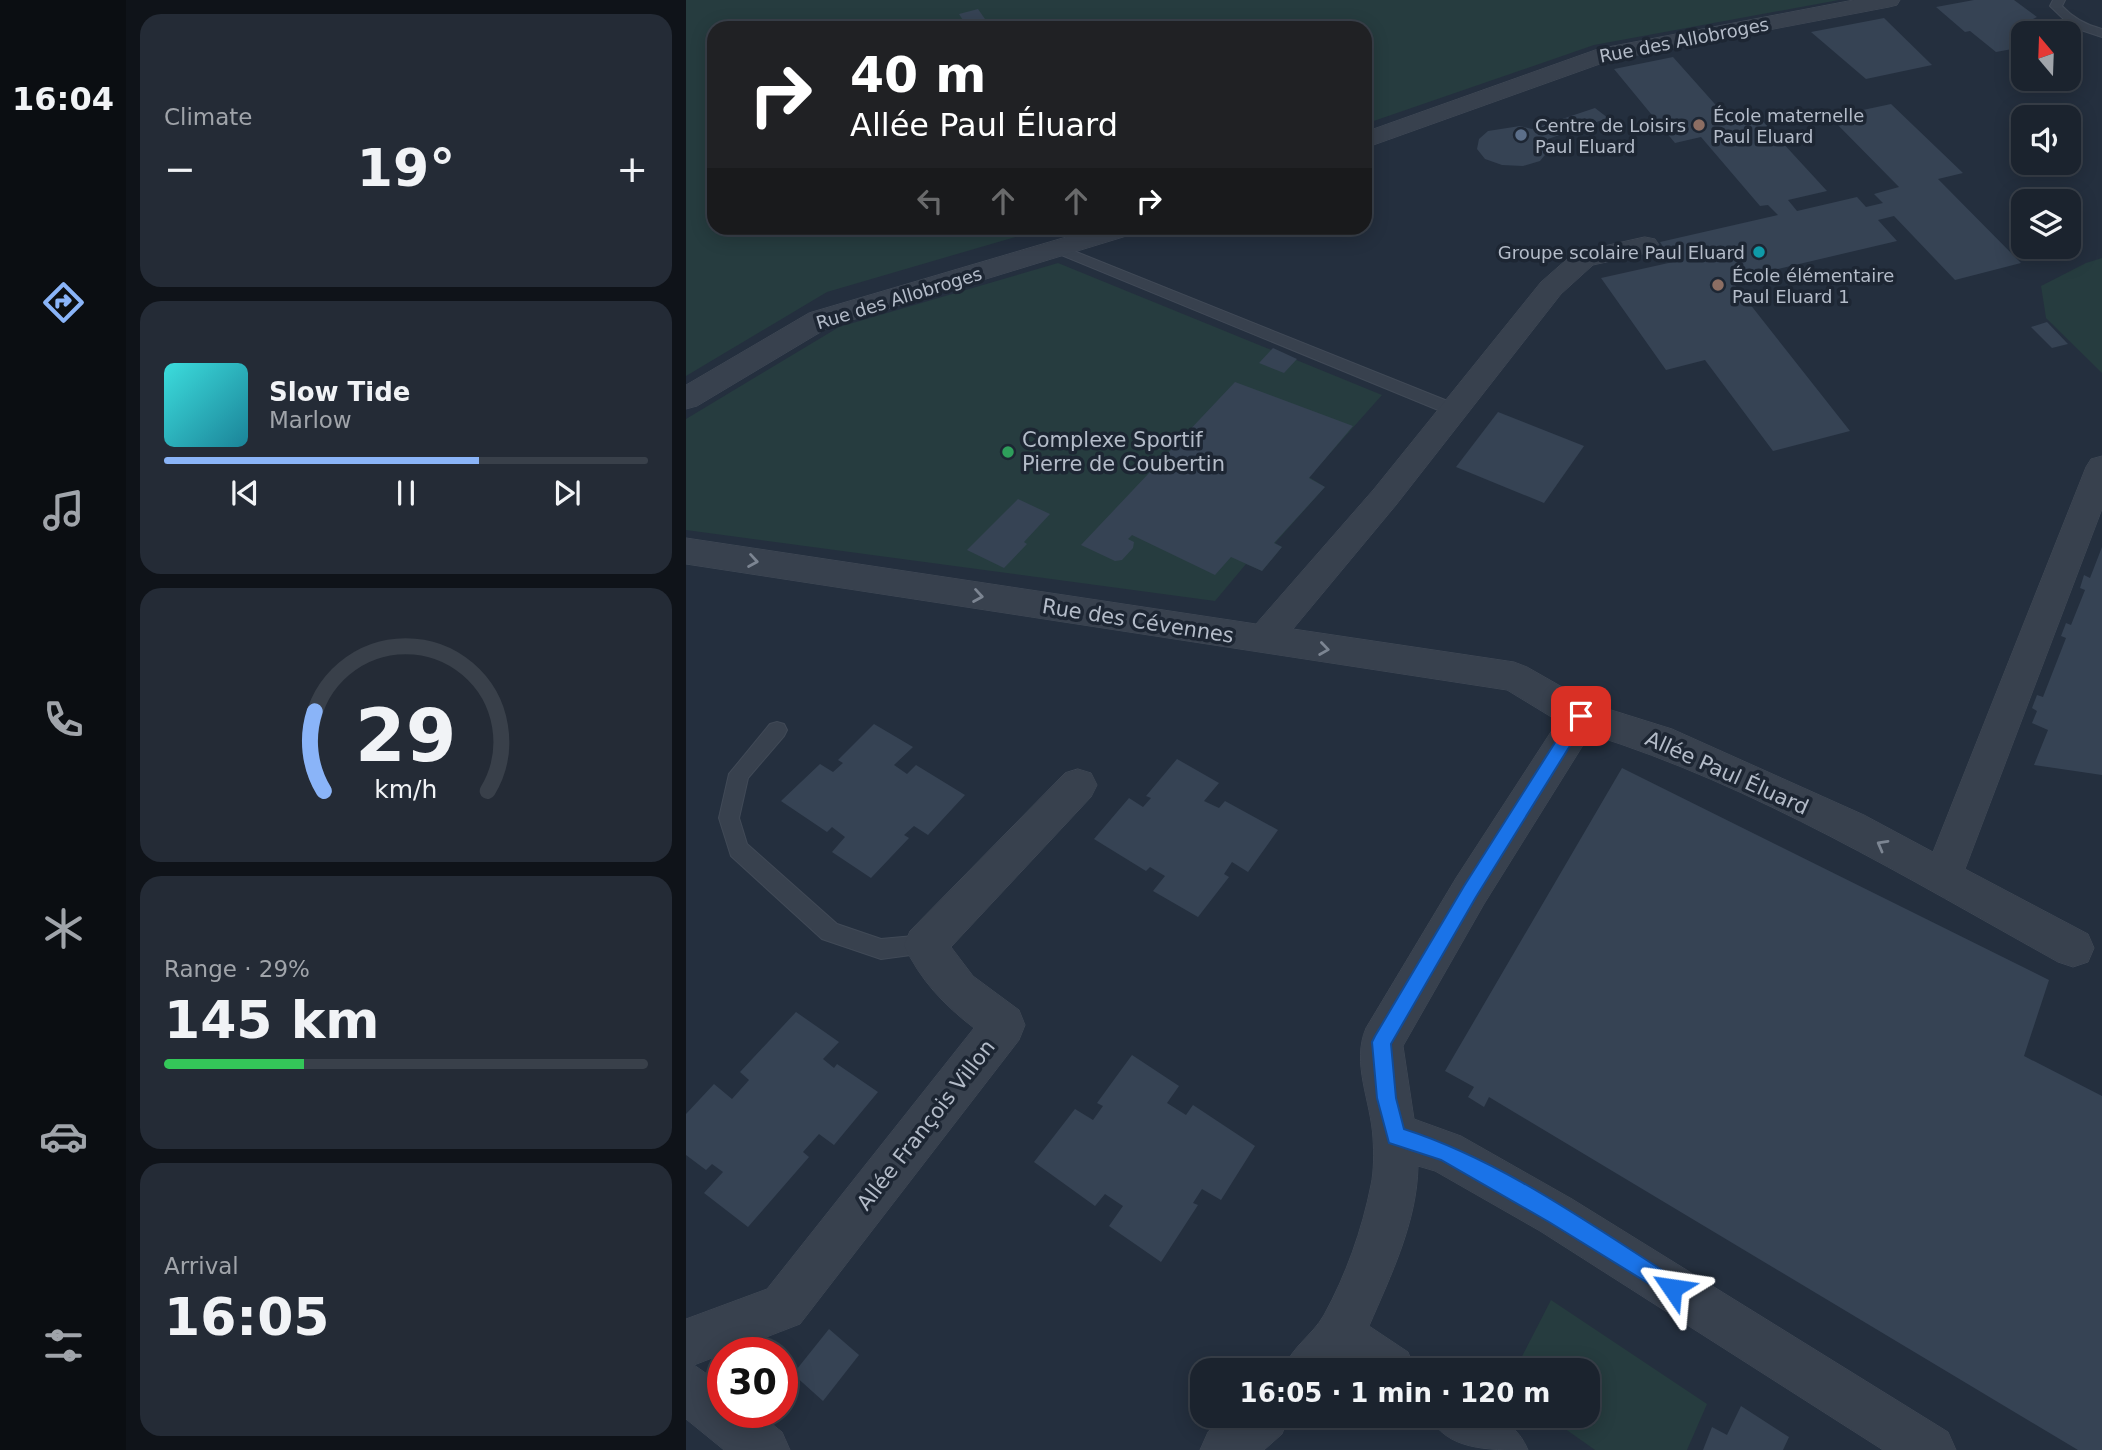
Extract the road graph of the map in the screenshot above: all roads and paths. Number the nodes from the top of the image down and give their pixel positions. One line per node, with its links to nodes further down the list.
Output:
1 (1889, 0): 4 (street, Rue des Allobroges)
2 (2059, 0): 3 (lane)
3 (2102, 33)
4 (1372, 138)
5 (1102, 235): 7 (street, Rue des Allobroges)
6 (1645, 246): 9 (street)
7 (1059, 249): 8 (street, Rue des Allobroges); 9 (lane)
8 (686, 398)
9 (1454, 410): 12 (street)
10 (2102, 467): 16 (street)
11 (686, 551): 12 (street, Rue des Cévennes, one-way to 12)
12 (1263, 640): 13 (street, Rue des Cévennes, one-way to 13)
13 (1581, 716): 16 (street, Allée Paul Éluard, one-way to 13); 19 (street)
14 (777, 730): 17 (lane)
15 (1078, 785): 17 (street)
16 (1942, 878): 18 (street, Allée Paul Éluard)
17 (925, 945): 21 (street, Allée François Villon)
18 (2073, 948)
19 (1396, 1136): 20 (street); 30 (street)
20 (1340, 1335): 22 (street); 23 (street)
21 (686, 1344)
22 (1319, 1358)
23 (1373, 1358)
24 (686, 1387): 27 (street)
25 (1251, 1428): 28 (street)
26 (1471, 1428): 29 (street)
27 (764, 1450)
28 (1226, 1450)
29 (1502, 1450)
30 (1930, 1450)

